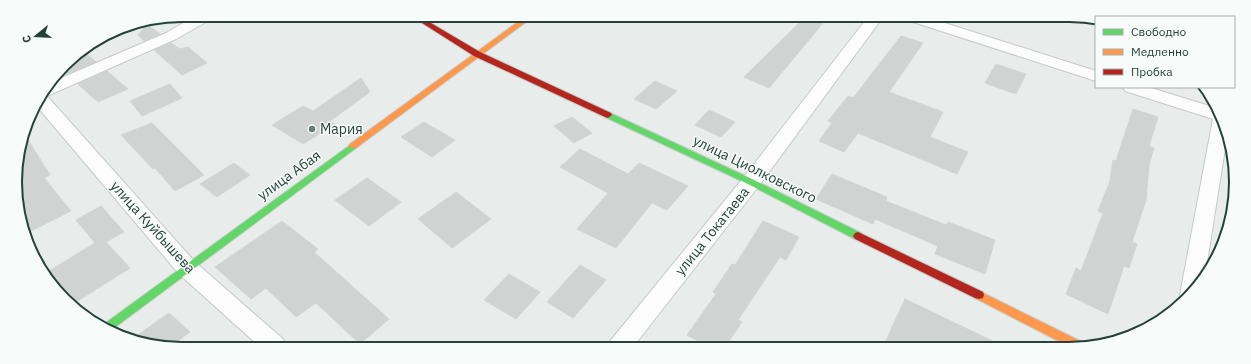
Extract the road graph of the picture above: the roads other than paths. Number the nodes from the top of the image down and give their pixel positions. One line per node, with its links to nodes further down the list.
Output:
1 (196, 22): 8 (street)
2 (424, 22): 6 (street, улица Циолковского)
3 (522, 22): 6 (street, улица Абая)
4 (872, 22): 13 (street, улица Токатаева)
5 (927, 22): 7 (street)
6 (477, 54): 13 (street, улица Циолковского); 14 (street, улица Абая)
7 (1095, 76)
8 (53, 88)
9 (1134, 88): 11 (street)
10 (43, 102): 14 (street, улица Куйбышева)
11 (1213, 113)
12 (1220, 128): 15 (street)
13 (751, 182): 18 (street, улица Токатаева); 19 (street, улица Циолковского)
14 (187, 268): 16 (street, улица Абая); 17 (street, улица Куйбышева)
15 (1193, 282)
16 (110, 325)
17 (271, 342)
18 (623, 342)
19 (1072, 342)

